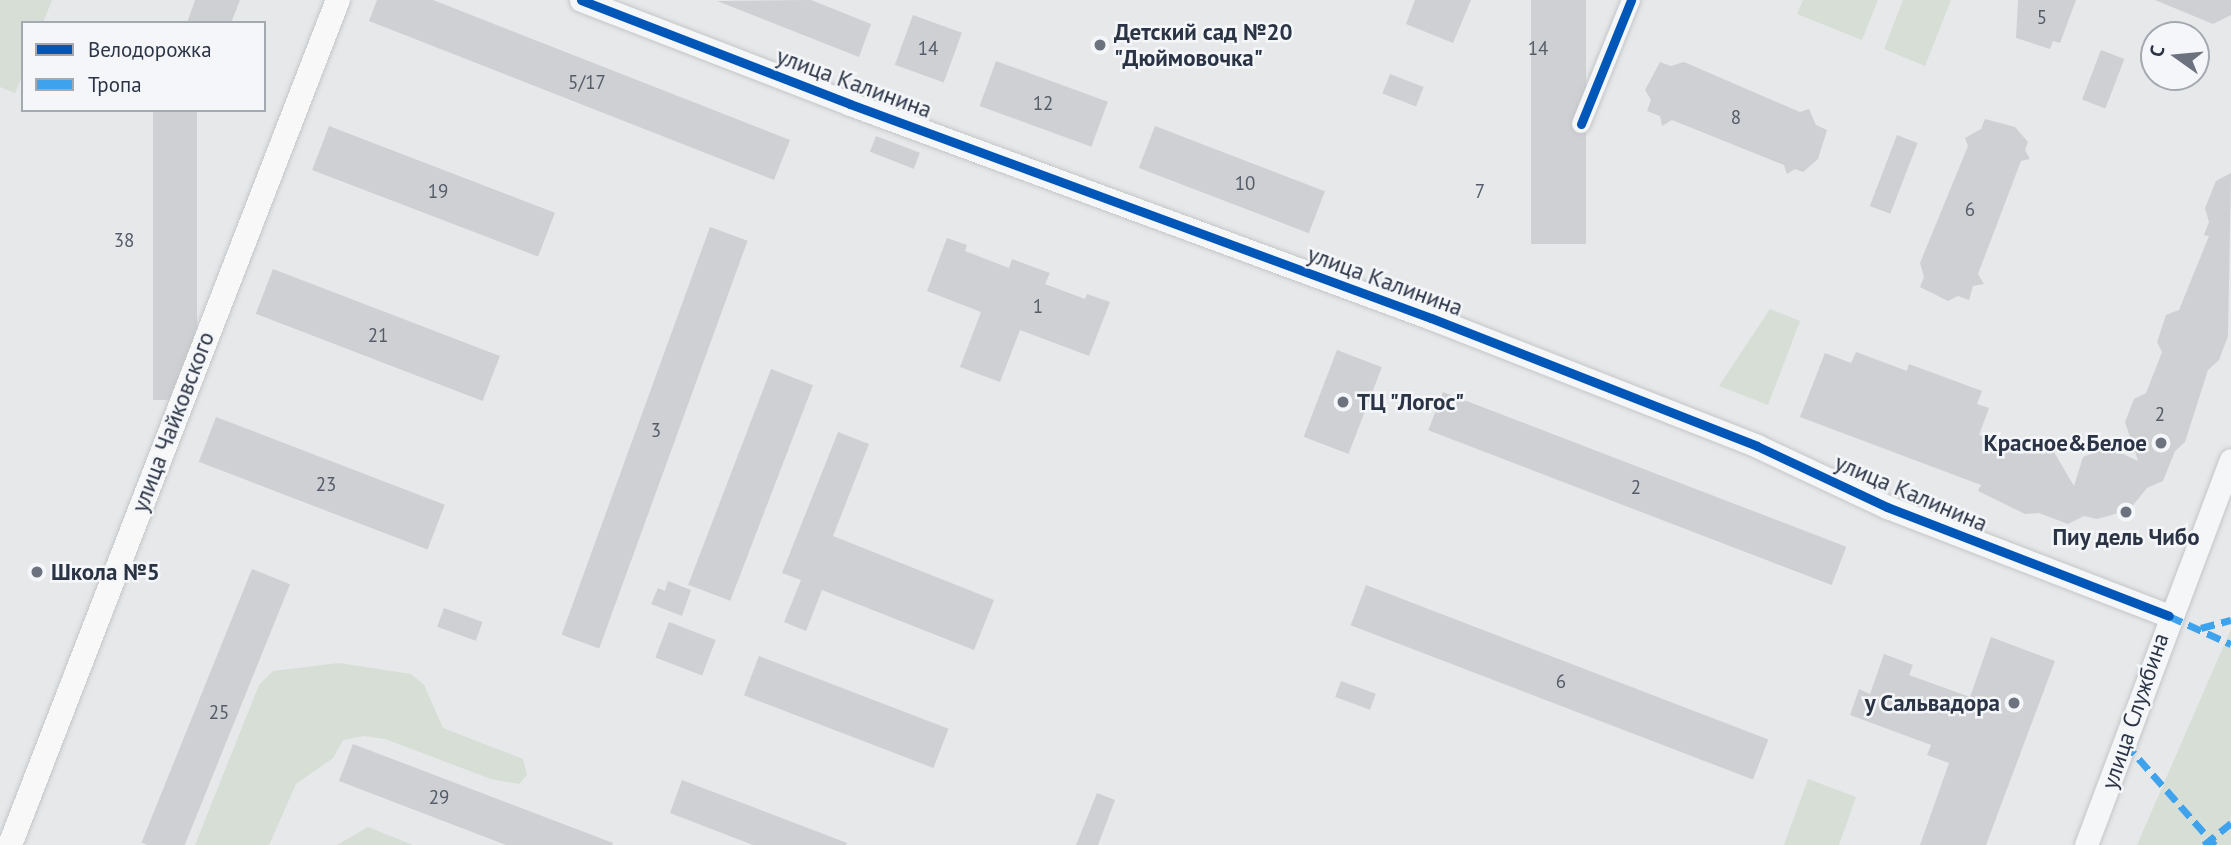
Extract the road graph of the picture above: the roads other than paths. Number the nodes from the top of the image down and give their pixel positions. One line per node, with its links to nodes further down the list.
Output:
1 (338, 0): 7 (main road, улица Чайковского)
2 (581, 0): 6 (street, улица Калинина)
3 (1631, 0): 4 (street)
4 (1581, 124)
5 (2231, 460): 6 (street, улица Службина)
6 (2169, 616): 8 (street, улица Службина)
7 (10, 845)
8 (2086, 845)

